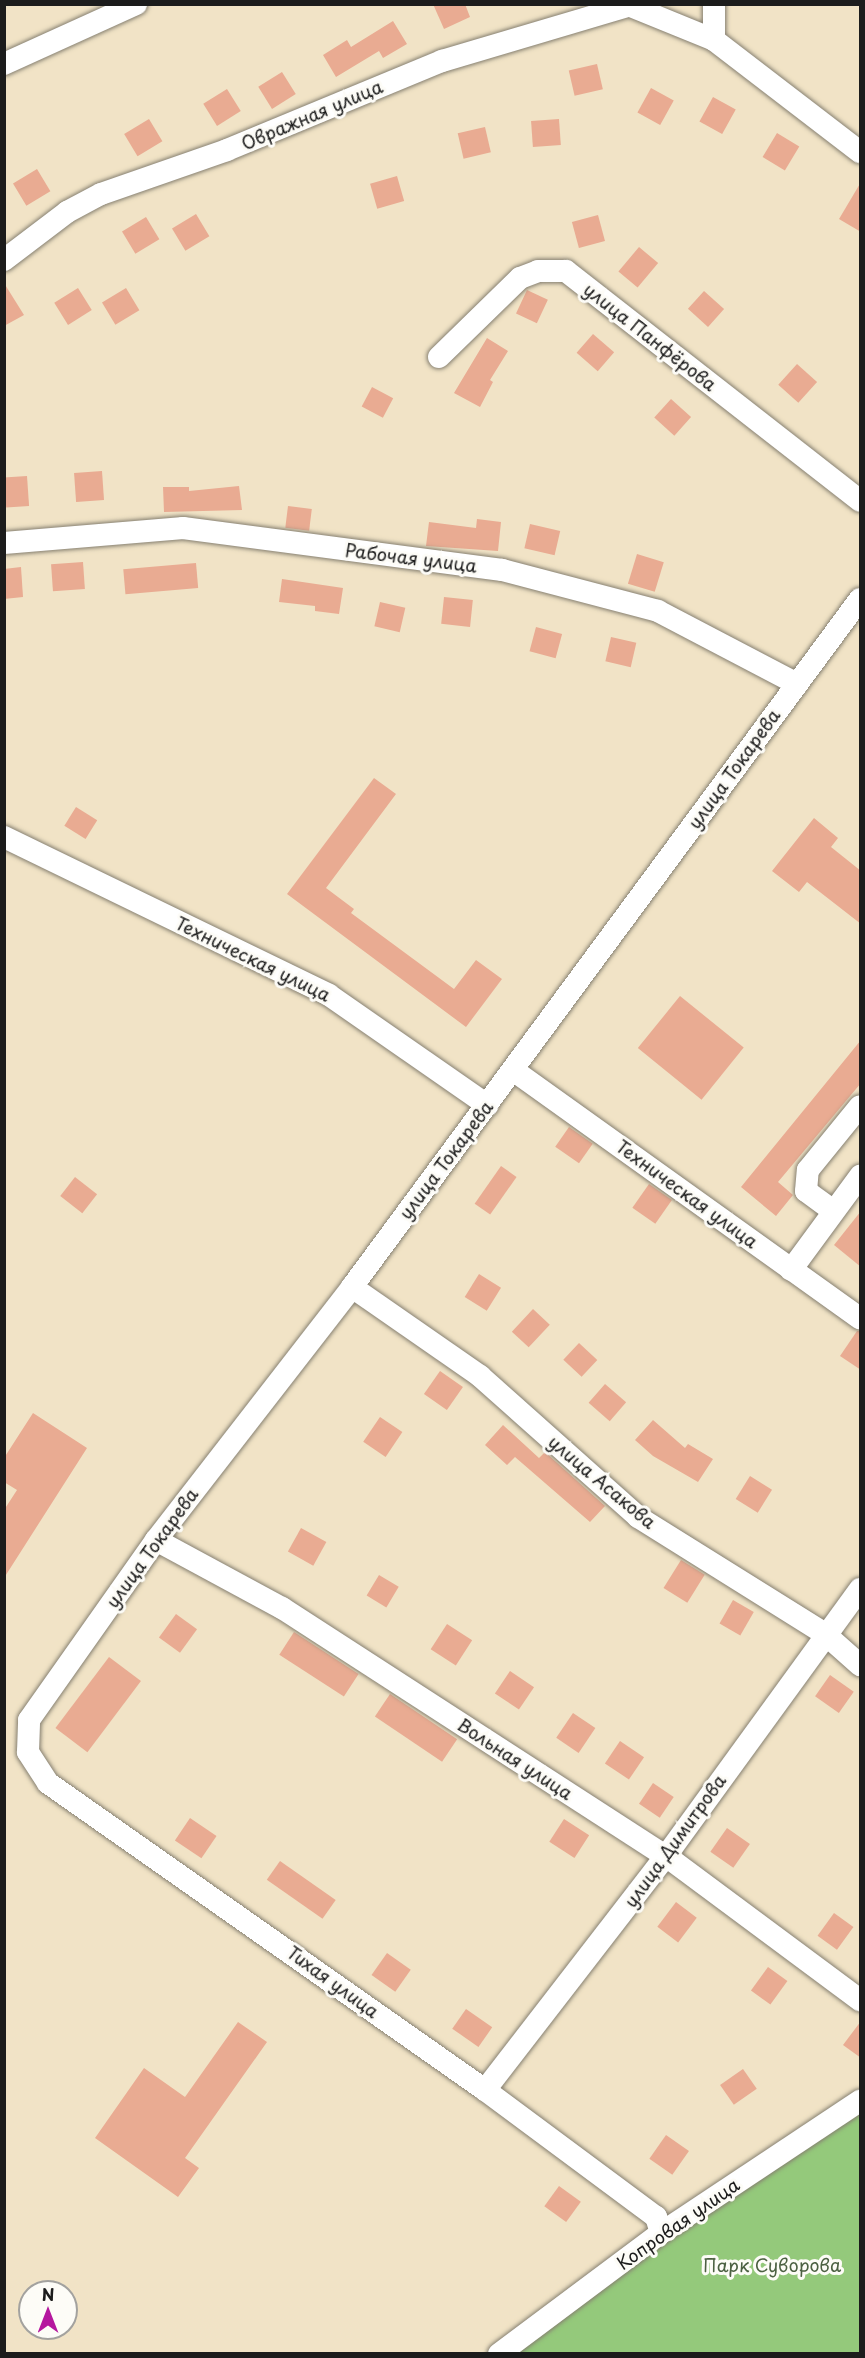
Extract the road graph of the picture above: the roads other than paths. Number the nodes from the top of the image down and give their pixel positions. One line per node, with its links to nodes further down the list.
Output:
1 (136, 4): 5 (street)
2 (714, 4): 4 (street)
3 (630, 5): 4 (street); 7 (street, Овражная улица)
4 (714, 40): 6 (street)
5 (4, 64)
6 (861, 152)
7 (4, 260)
8 (439, 357): 9 (street, улица Панфёрова)
9 (861, 501)
10 (4, 543): 12 (street, Рабочая улица)
11 (861, 599): 12 (street, улица Токарева)
12 (797, 684): 14 (street, улица Токарева)
13 (4, 837): 15 (street, Техническая улица)
14 (513, 1070): 15 (street, улица Токарева); 19 (street, Техническая улица)
15 (487, 1105): 20 (street, улица Токарева)
16 (861, 1106): 18 (street)
17 (861, 1176): 18 (street)
18 (832, 1210): 19 (street)
19 (791, 1270): 21 (street, Техническая улица)
20 (352, 1287): 22 (street, улица Токарева); 24 (street, улица Асакова)
21 (861, 1318)
22 (156, 1540): 26 (street, улица Токарева); 27 (street, Вольная улица)
23 (861, 1589): 24 (street, улица Димитрова)
24 (825, 1634): 25 (street, улица Асакова); 27 (street, улица Димитрова)
25 (861, 1665)
26 (29, 1720): 29 (street, Тихая улица)
27 (666, 1856): 28 (street, Вольная улица); 29 (street, улица Димитрова)
28 (861, 2000)
29 (485, 2090): 31 (street, Тихая улица)
30 (861, 2101): 31 (street, Копровая улица)
31 (661, 2233): 32 (street, Копровая улица)
32 (499, 2354)

